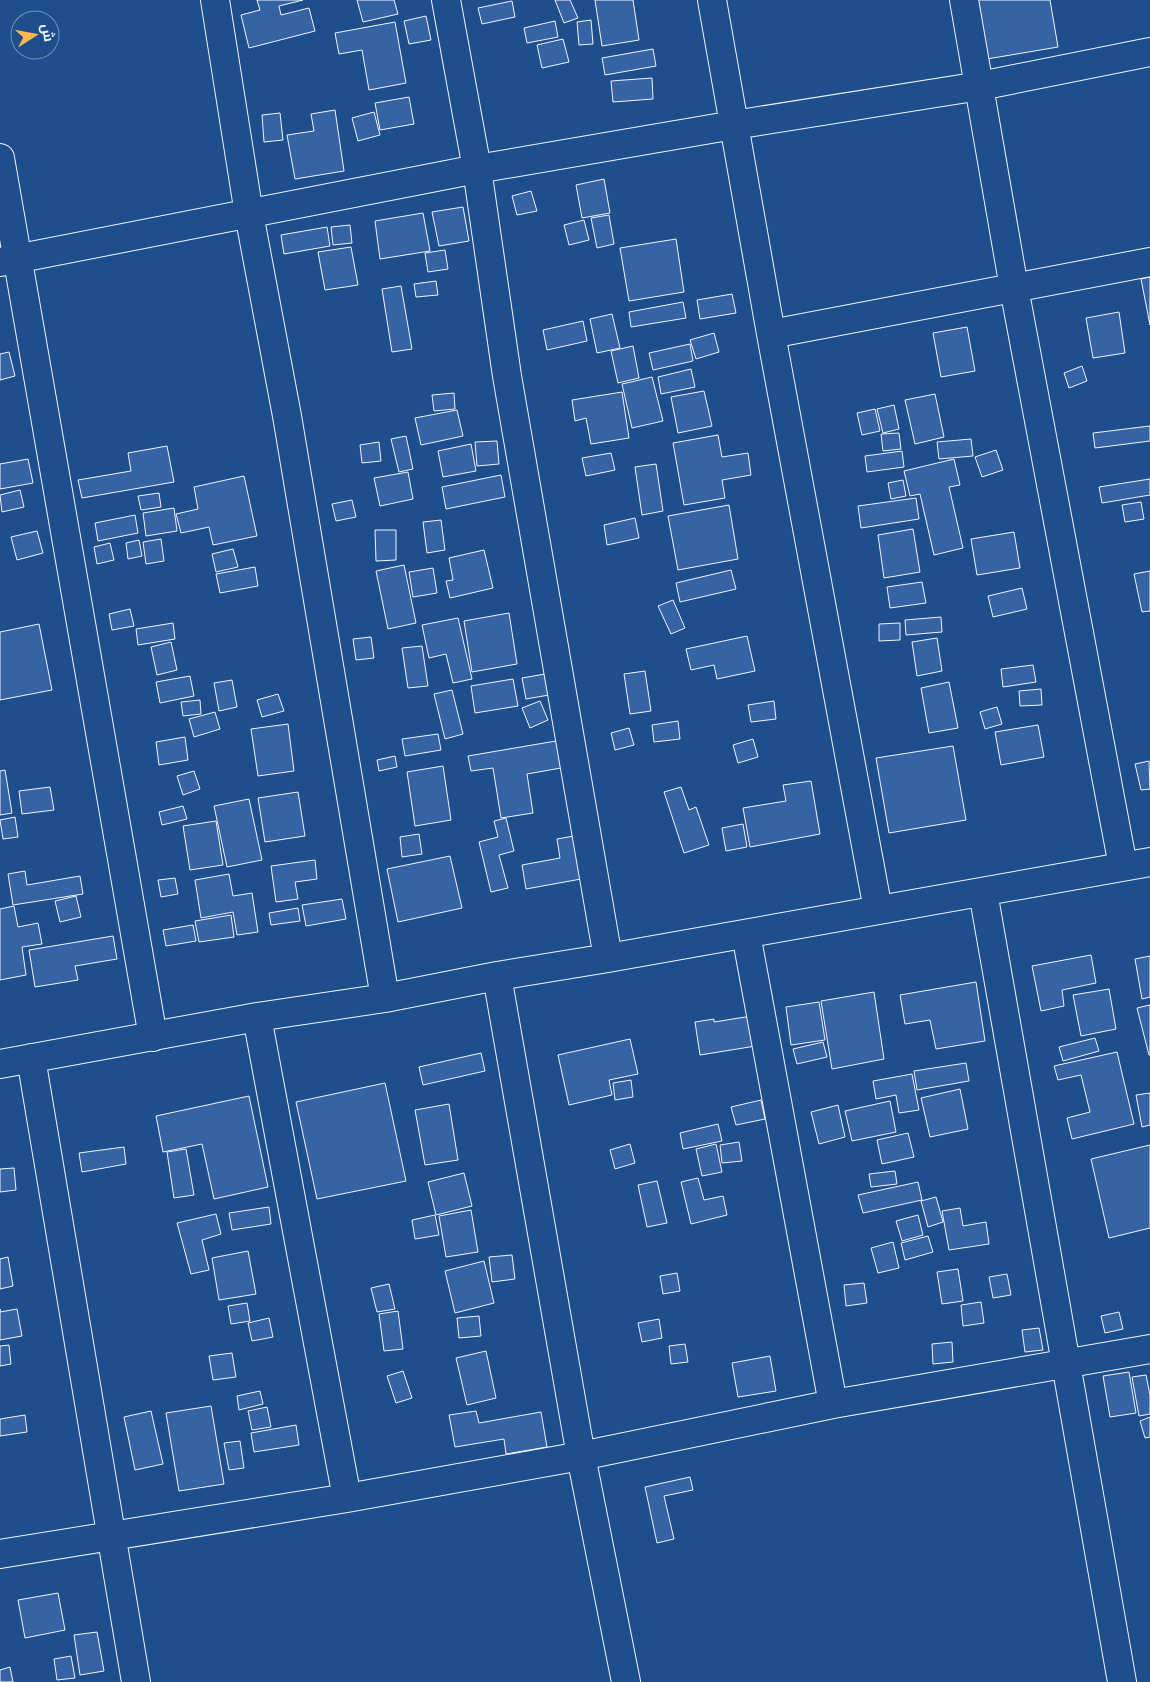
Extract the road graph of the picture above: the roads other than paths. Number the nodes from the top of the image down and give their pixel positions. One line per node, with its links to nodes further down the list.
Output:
1 (215, 0): 10 (street)
2 (446, 0): 9 (street)
3 (712, 0): 7 (street)
4 (964, 0): 6 (street)
5 (1150, 52): 6 (street)
6 (980, 86): 7 (street); 13 (street)
7 (734, 125): 9 (street); 14 (street)
8 (0, 158): 11 (street)
9 (477, 169): 10 (street); 20 (street)
10 (250, 214): 11 (street); 22 (street)
11 (9, 261): 24 (street)
12 (1150, 262): 13 (street)
13 (1014, 288): 14 (street); 16 (street)
14 (771, 334): 18 (street)
15 (1150, 862): 16 (street)
16 (1124, 866): 17 (street)
17 (983, 892): 18 (street); 28 (street)
18 (878, 910): 19 (street)
19 (746, 934): 20 (street); 29 (street)
20 (608, 958): 21 (street)
21 (497, 976): 22 (street); 30 (street)
22 (385, 998): 23 (street)
23 (257, 1017): 24 (street); 31 (street)
24 (153, 1037): 25 (street)
25 (31, 1058): 26 (street); 32 (street)
26 (0, 1064)
27 (1150, 1349): 28 (street)
28 (1066, 1364): 29 (street); 36 (street)
29 (833, 1404): 30 (street)
30 (581, 1456): 31 (street); 35 (street)
31 (347, 1498): 32 (street)
32 (112, 1536): 33 (street); 34 (street)
33 (0, 1554)
34 (136, 1682)
35 (626, 1682)
36 (1122, 1682)

